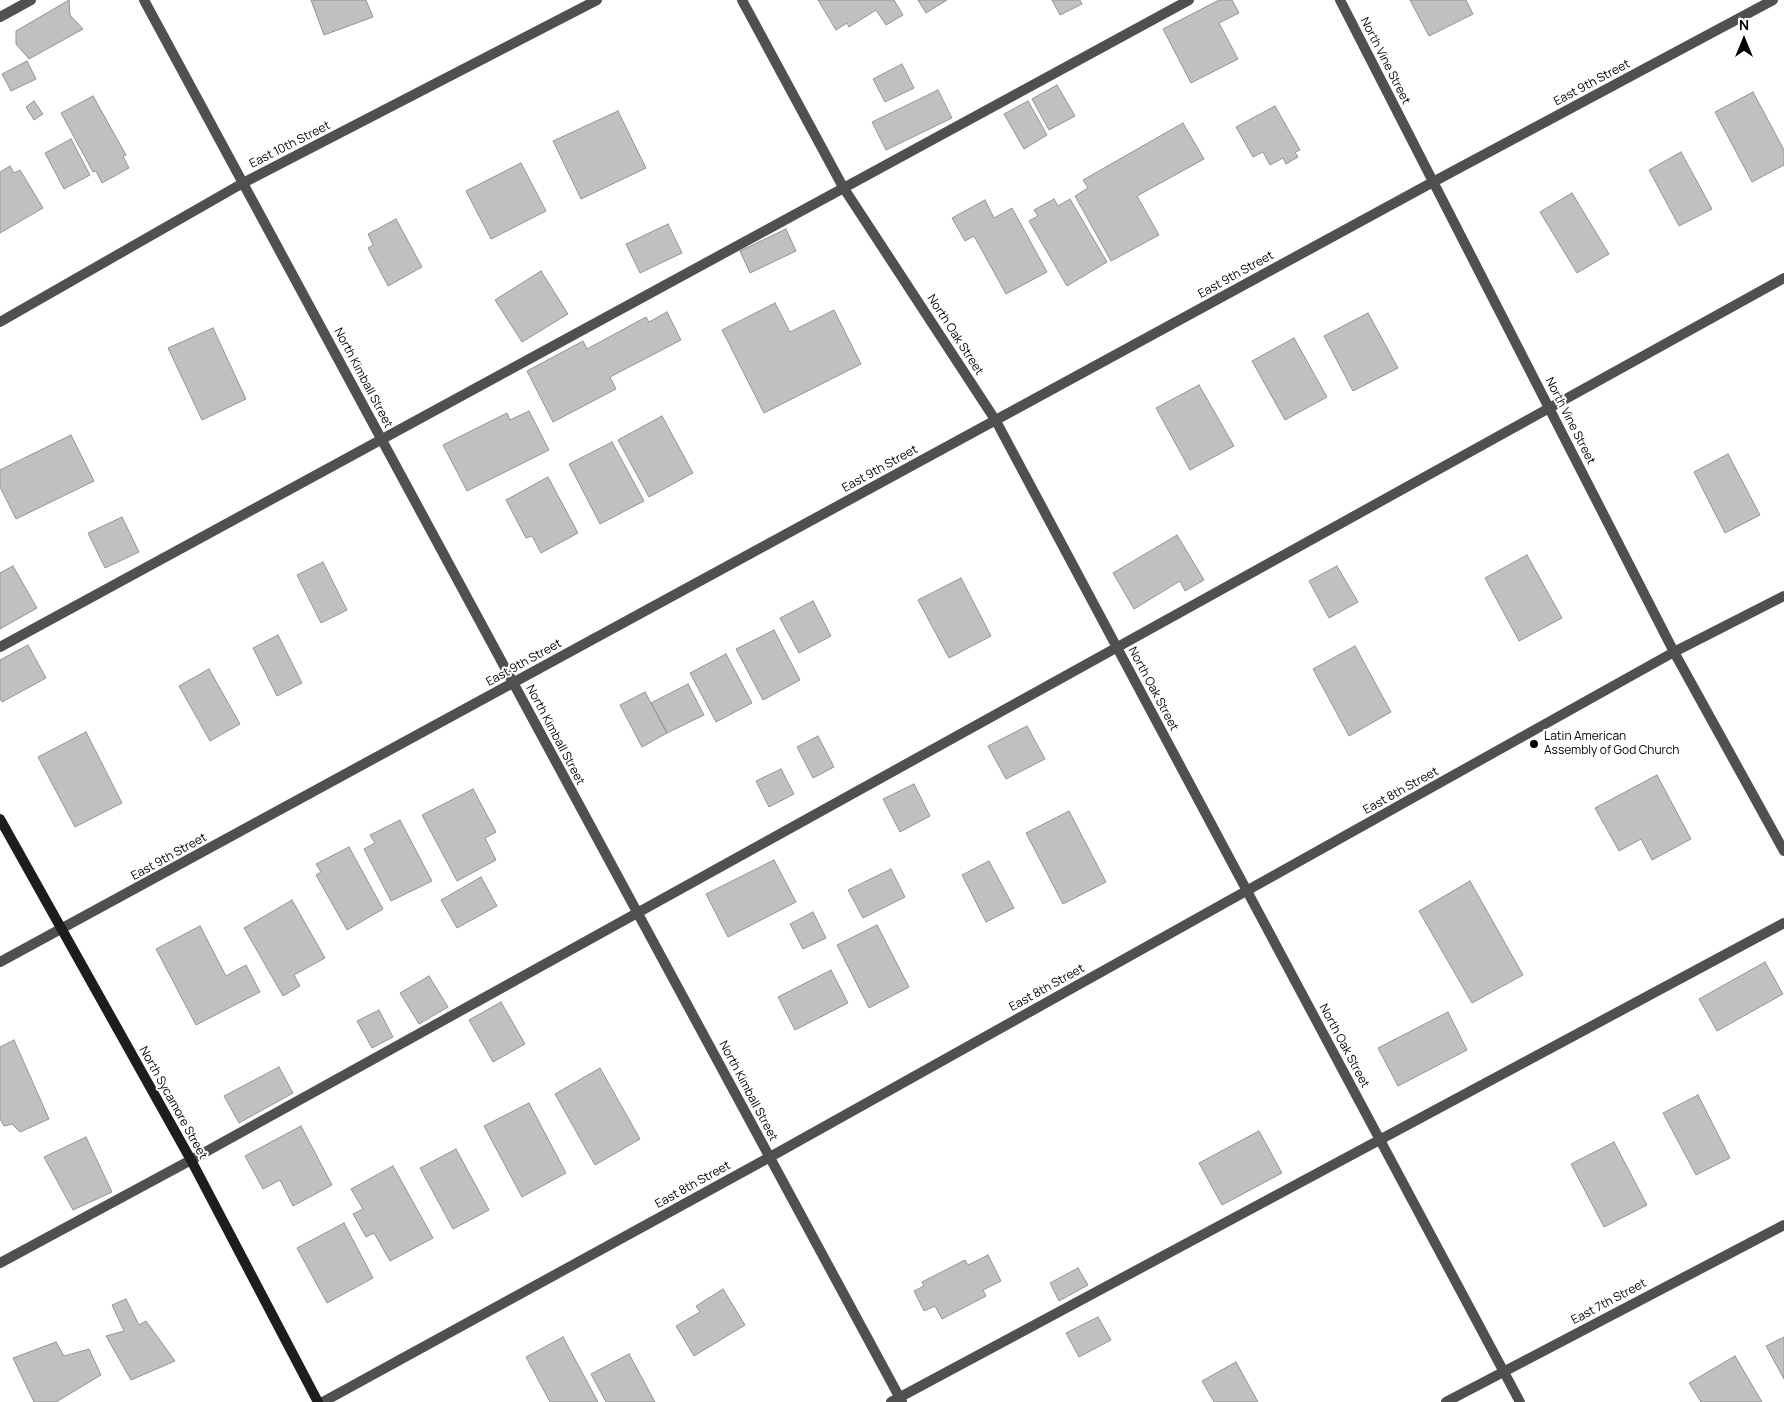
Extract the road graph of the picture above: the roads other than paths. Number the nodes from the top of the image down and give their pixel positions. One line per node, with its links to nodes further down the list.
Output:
1 (31, 0): 8 (street)
2 (144, 0): 10 (street, North Kimball Street)
3 (597, 0): 10 (street, East 10th Street)
4 (742, 0): 11 (street, North Oak Street)
5 (1189, 0): 11 (street)
6 (1340, 0): 9 (street, North Vine Street)
7 (1773, 0): 9 (street, East 9th Street)
8 (0, 17)
9 (1433, 182): 14 (street, North Vine Street); 15 (street, East 9th Street)
10 (243, 183): 13 (street, East 10th Street); 16 (street, North Kimball Street)
11 (843, 187): 15 (street, North Oak Street); 16 (street)
12 (1784, 278): 14 (street)
13 (0, 322)
14 (1549, 408): 19 (street); 20 (street, North Vine Street)
15 (996, 421): 19 (street, North Oak Street); 21 (street, East 9th Street)
16 (381, 439): 18 (street); 21 (street, North Kimball Street)
17 (1784, 596): 20 (street, East 8th Street)
18 (0, 647)
19 (1117, 648): 24 (street, North Oak Street); 25 (street)
20 (1674, 652): 23 (street, North Vine Street); 24 (street, East 8th Street)
21 (513, 683): 25 (street, North Kimball Street); 27 (street, East 9th Street)
22 (0, 819): 27 (main road, North Sycamore Street)
23 (1784, 851)
24 (1247, 891): 29 (street, North Oak Street); 30 (street, East 8th Street)
25 (638, 913): 30 (street, North Kimball Street); 31 (street)
26 (1784, 923): 29 (street)
27 (62, 929): 28 (street, East 9th Street); 31 (main road, North Sycamore Street)
28 (0, 962)
29 (1380, 1140): 34 (street, North Oak Street); 35 (street)
30 (770, 1157): 35 (street, North Kimball Street); 37 (street, East 8th Street)
31 (190, 1160): 33 (street); 36 (main road, North Sycamore Street)
32 (1784, 1225): 34 (street, East 7th Street)
33 (0, 1263)
34 (1503, 1371): 38 (street, East 7th Street); 39 (street, North Oak Street)
35 (897, 1401)
36 (318, 1402)
37 (323, 1402)
38 (1446, 1402)
39 (1520, 1402)

